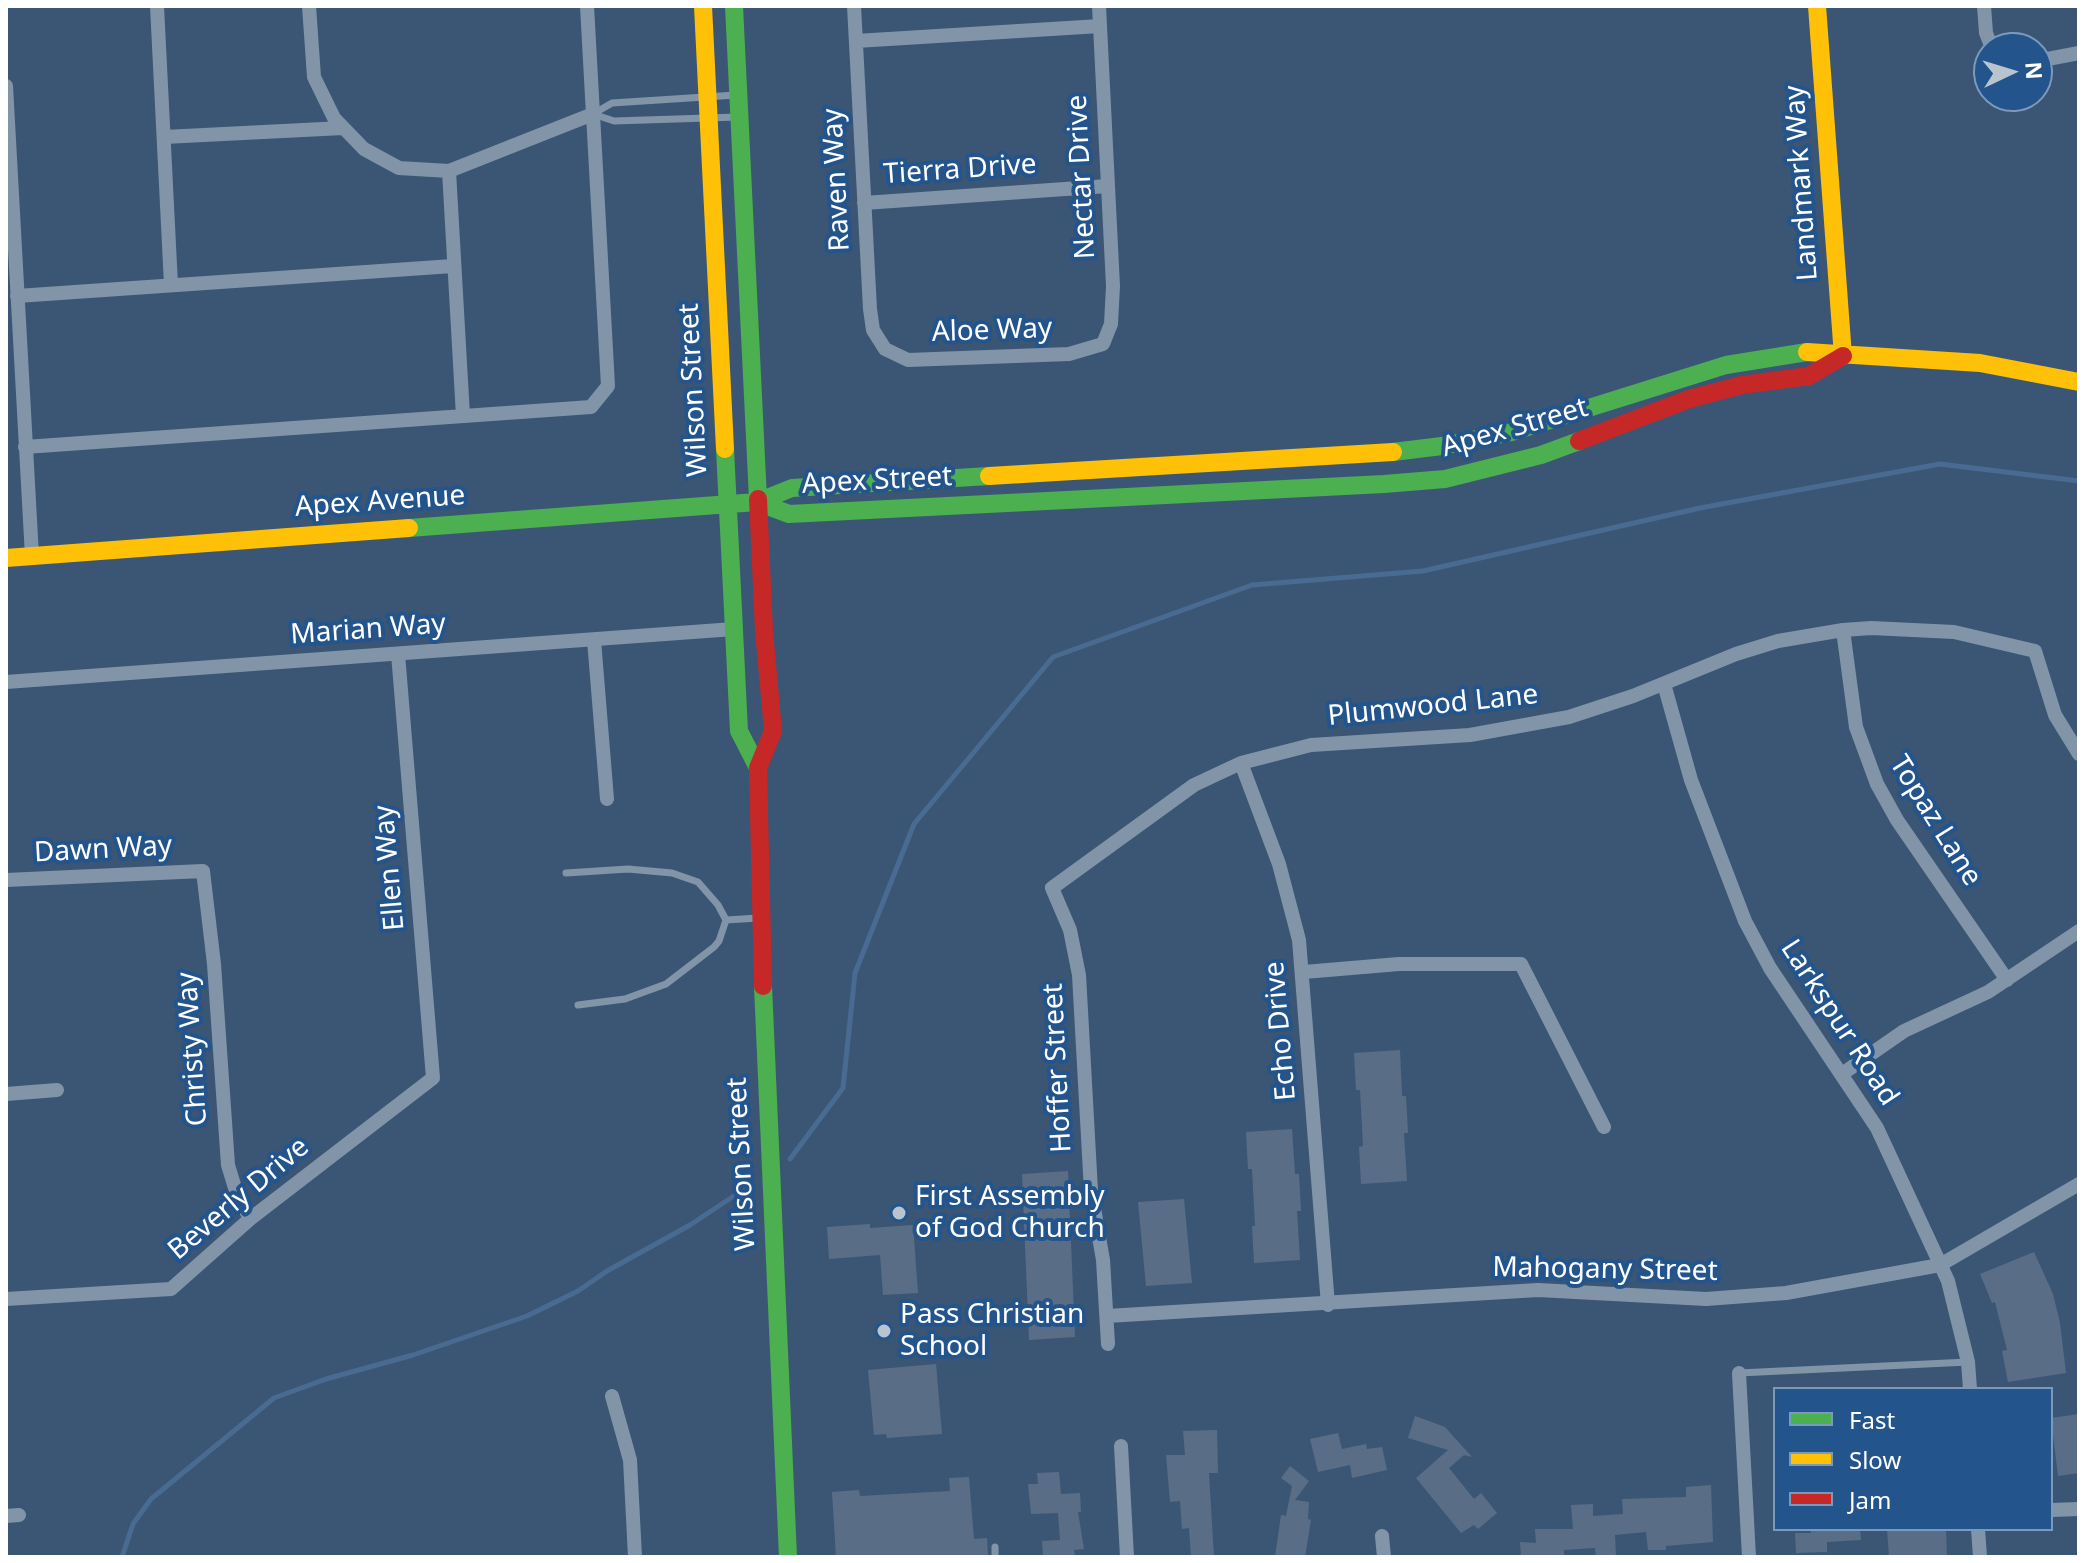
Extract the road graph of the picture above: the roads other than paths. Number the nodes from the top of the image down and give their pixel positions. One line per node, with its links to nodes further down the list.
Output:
1 (157, 6): 22 (street)
2 (309, 6): 21 (street)
3 (587, 6): 18 (street)
4 (703, 6): 17 (main road, Wilson Street)
5 (734, 6): 16 (main road, Wilson Street)
6 (854, 6): 12 (street, Raven Way)
7 (1099, 6): 10 (street, Nectar Drive)
8 (1817, 6): 31 (main road, Landmark Way)
9 (1984, 6): 11 (street)
10 (1100, 26): 12 (street); 24 (street, Nectar Drive)
11 (1986, 32)
12 (856, 41): 25 (street, Raven Way)
13 (2079, 53): 14 (street)
14 (2053, 58)
15 (6, 86): 28 (street)
16 (738, 95): 17 (lane); 19 (main road, Wilson Street)
17 (706, 97): 18 (lane); 20 (main road, Wilson Street)
18 (593, 114): 20 (lane); 23 (street); 33 (street)
19 (739, 117): 20 (lane); 35 (main road, Wilson Street)
20 (707, 118): 36 (main road, Wilson Street)
21 (343, 128): 22 (street); 23 (street)
22 (164, 137): 27 (street)
23 (449, 171): 26 (street)
24 (1108, 186): 25 (street, Tierra Drive); 29 (street, Nectar Drive)
25 (864, 203): 30 (street, Raven Way)
26 (453, 266): 27 (street); 33 (street)
27 (171, 285): 28 (street)
28 (17, 296): 34 (street)
29 (1103, 344): 30 (street, Aloe Way)
30 (885, 349)
31 (1843, 356): 32 (main road, Apex Street); 35 (main road, Apex Street); 35 (main road, Apex Street)
32 (2079, 382)
33 (463, 416): 34 (street)
34 (25, 447): 37 (street)
35 (757, 502): 36 (main road, Apex Avenue); 47 (main road, Wilson Street)
36 (728, 504): 37 (main road, Apex Avenue); 39 (main road, Wilson Street)
37 (32, 556): 38 (main road, Apex Avenue)
38 (6, 558)
39 (734, 629): 41 (street, Marian Way); 47 (main road, Wilson Street)
40 (1843, 630): 44 (street, Plumwood Lane); 45 (street, Plumwood Lane); 57 (street, Topaz Lane)
41 (594, 640): 42 (street, Marian Way); 48 (street)
42 (398, 654): 43 (street, Marian Way); 60 (street, Ellen Way)
43 (6, 682)
44 (1664, 684): 46 (street, Plumwood Lane); 59 (street, Larkspur Road)
45 (2079, 754)
46 (1241, 763): 52 (street, Plumwood Lane); 56 (street, Echo Drive)
47 (758, 768): 53 (main road, Wilson Street)
48 (607, 799)
49 (203, 871): 51 (street, Dawn Way); 65 (street, Christy Way)
50 (566, 873): 54 (lane)
51 (6, 880)
52 (1052, 888): 69 (street, Hoffer Street)
53 (762, 917): 54 (lane); 82 (main road, Wilson Street)
54 (726, 920): 58 (lane)
55 (2079, 931): 57 (street)
56 (1304, 972): 63 (street); 68 (street, Echo Drive)
57 (2007, 980): 59 (street)
58 (578, 1005)
59 (1842, 1074): 66 (street, Larkspur Road)
60 (433, 1078): 65 (street, Beverly Drive)
61 (57, 1090): 62 (street)
62 (6, 1094)
63 (1604, 1127)
64 (2079, 1184): 66 (street, Mahogany Street)
65 (250, 1219): 67 (street, Beverly Drive)
66 (1940, 1265): 68 (street, Mahogany Street); 71 (street, Larkspur Road)
67 (6, 1299)
68 (1328, 1305): 69 (street, Mahogany Street)
69 (1107, 1316): 70 (street, Hoffer Street)
70 (1108, 1344)
71 (1968, 1362): 72 (lane); 73 (street, Larkspur Road)
72 (1739, 1373): 86 (street)
73 (1970, 1387)
74 (612, 1396): 81 (street)
75 (1121, 1446): 84 (street)
76 (2079, 1509): 77 (street)
77 (2053, 1510)
78 (1978, 1531): 87 (street)
79 (1382, 1536): 85 (street)
80 (995, 1547): 83 (lane)
81 (635, 1557)
82 (788, 1557)
83 (995, 1557)
84 (1127, 1557)
85 (1384, 1557)
86 (1749, 1557)
87 (1980, 1557)

